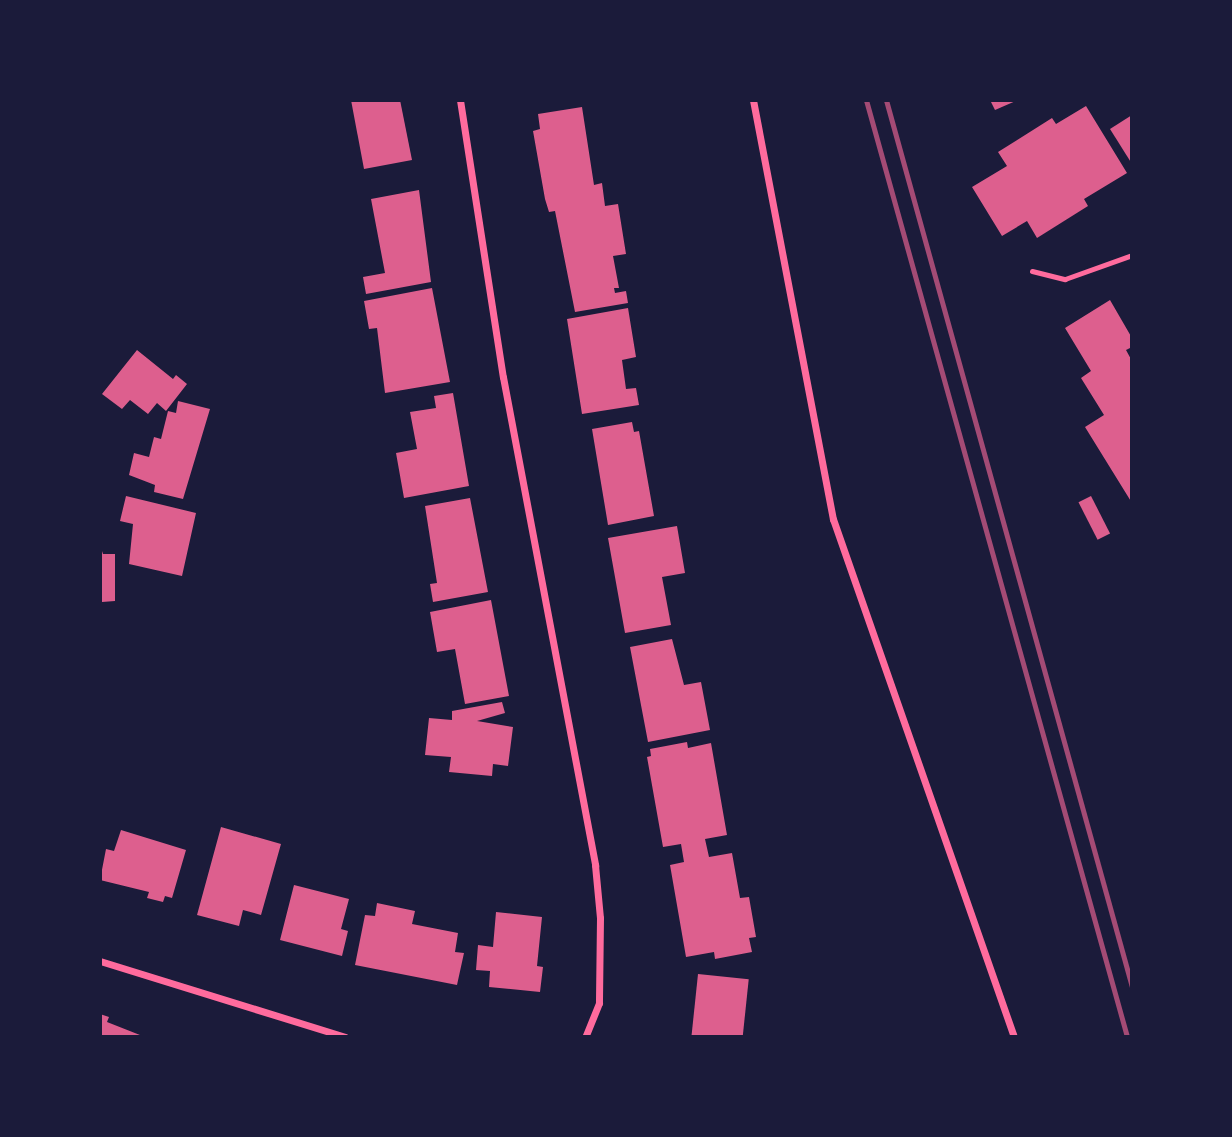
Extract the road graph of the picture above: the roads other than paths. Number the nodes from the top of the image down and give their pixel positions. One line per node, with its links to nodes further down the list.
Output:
1 (460, 100): 7 (street)
2 (752, 100): 8 (street)
3 (1132, 255): 4 (lane)
4 (1032, 271)
5 (100, 961): 6 (street)
6 (345, 1037)
7 (585, 1037)
8 (1014, 1037)

